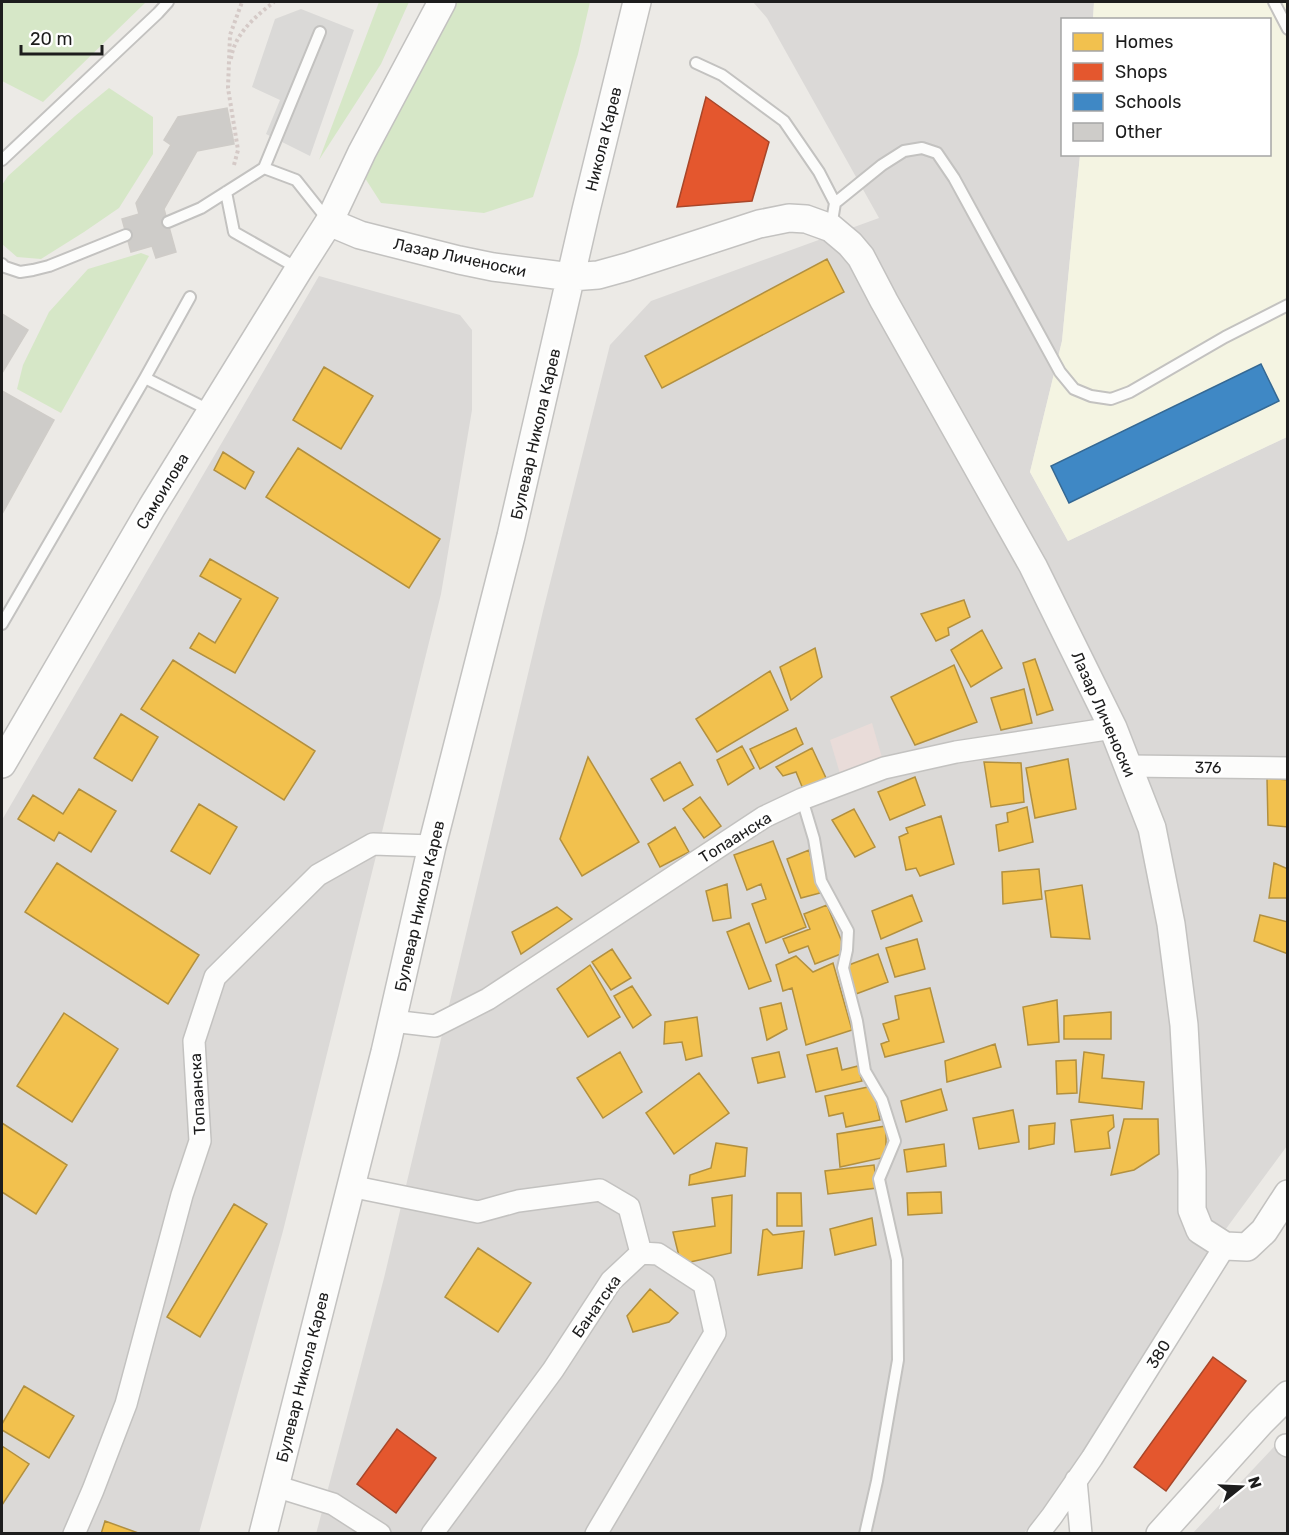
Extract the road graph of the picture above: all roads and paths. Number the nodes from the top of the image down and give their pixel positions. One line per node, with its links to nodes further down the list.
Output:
1 (168, 2): 11 (lane)
2 (242, 2): 10 (path)
3 (274, 2): 10 (path)
4 (442, 2): 16 (street)
5 (637, 2): 20 (street, Никола Карев)
6 (1274, 2): 7 (lane)
7 (1287, 29)
8 (320, 32): 12 (lane)
9 (696, 63): 14 (lane, Лазар Личеноски)
10 (228, 88): 13 (path)
11 (2, 160)
12 (264, 168): 13 (lane); 16 (lane)
13 (226, 192): 15 (lane); 19 (lane)
14 (833, 215): 20 (street, Лазар Личеноски); 22 (lane); 26 (street, Лазар Личеноски)
15 (168, 222)
16 (329, 222): 19 (street, Самоилова); 20 (street, Лазар Личеноски)
17 (126, 235): 18 (lane)
18 (2, 264)
19 (299, 269): 24 (street, Самоилова)
20 (571, 277): 31 (street, Булевар Никола Карев)
21 (190, 297): 23 (lane)
22 (1287, 305)
23 (146, 378): 24 (lane); 25 (lane)
24 (211, 411): 27 (street, Самоилова)
25 (2, 624)
26 (1113, 728): 28 (street, Лазар Личеноски); 30 (street, Топаанска)
27 (2, 764)
28 (1128, 766): 29 (street, 376); 35 (street, Лазар Личеноски)
29 (1287, 768)
30 (802, 799): 32 (street, Топаанска); 45 (lane)
31 (432, 846): 32 (street, Булевар Никола Карев); 40 (street, Топаанска)
32 (392, 1021): 33 (street, Булевар Никола Карев)
33 (350, 1186): 36 (street); 39 (street, Булевар Никола Карев)
34 (1287, 1194): 35 (street)
35 (1225, 1246): 38 (street, 380)
36 (641, 1253): 43 (street, Банатска); 44 (street)
37 (1287, 1395): 48 (street)
38 (1076, 1480): 46 (street, 380); 47 (street)
39 (275, 1486): 41 (street, Булевар Никола Карев); 42 (street)
40 (74, 1533)
41 (263, 1533)
42 (380, 1533)
43 (432, 1533)
44 (596, 1533)
45 (864, 1533)
46 (1038, 1533)
47 (1081, 1533)
48 (1160, 1533)

